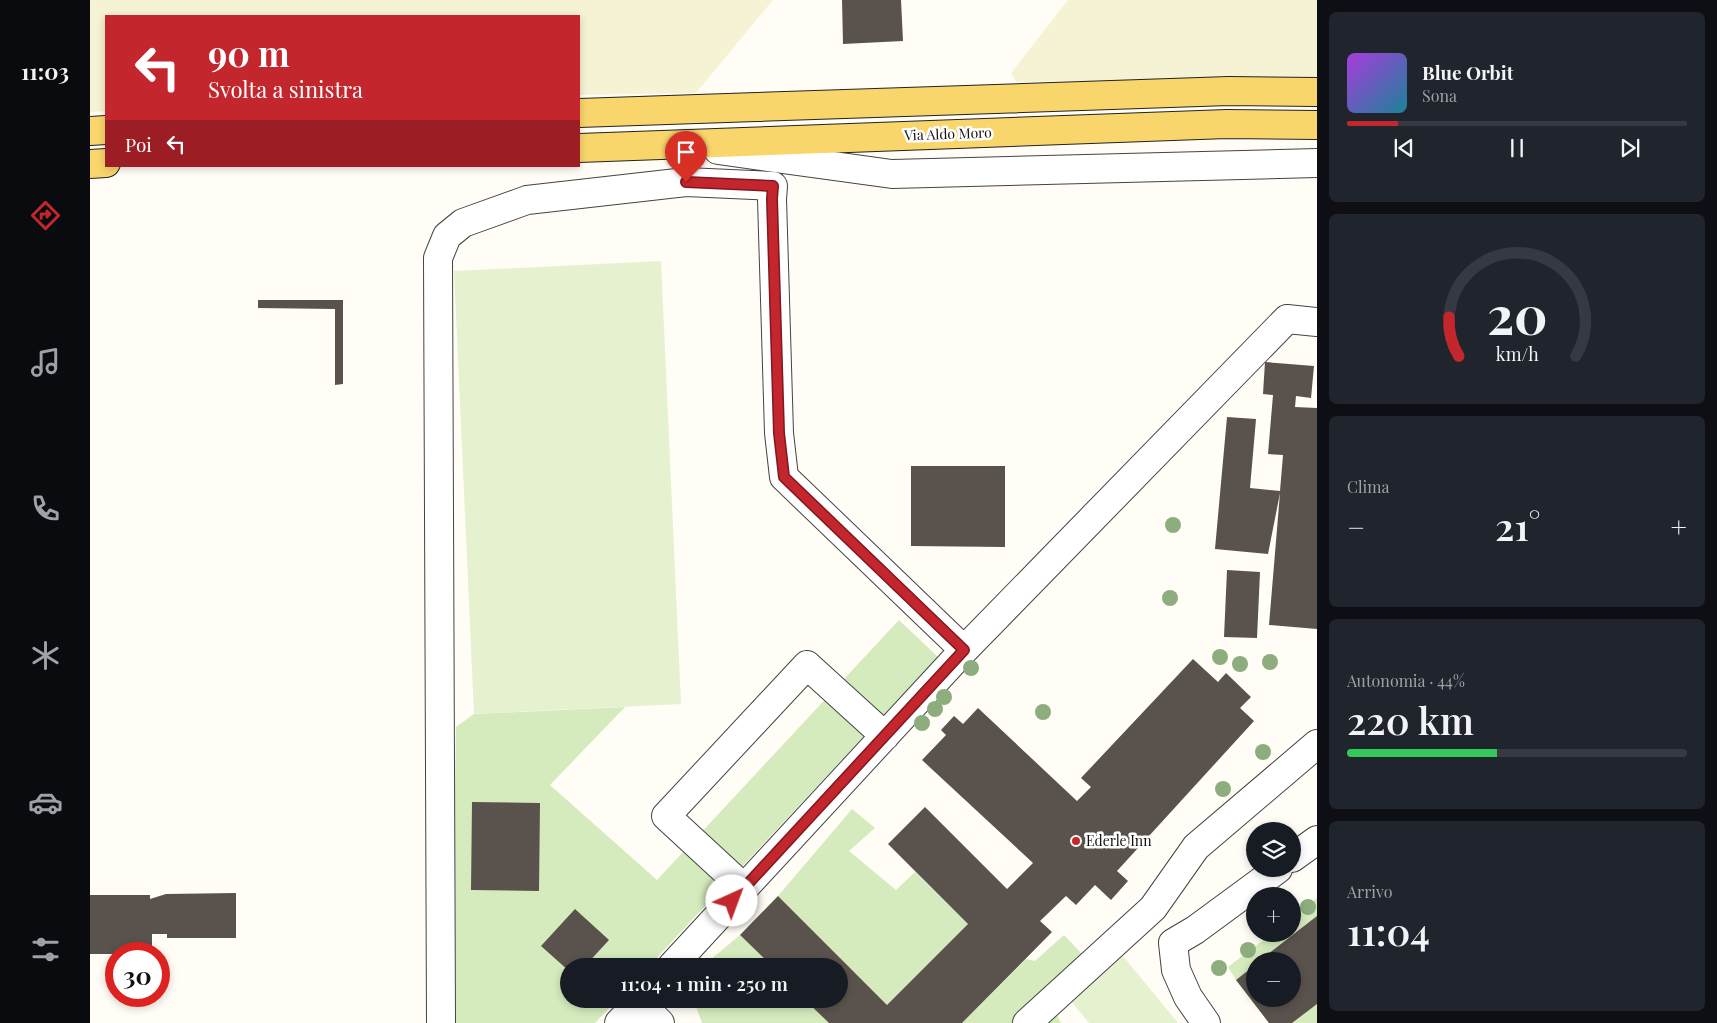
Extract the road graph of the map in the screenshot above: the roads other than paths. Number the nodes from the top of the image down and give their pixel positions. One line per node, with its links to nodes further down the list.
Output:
1 (1317, 92): 2 (main road)
2 (580, 113)
3 (1317, 125): 6 (main road, Via Aldo Moro)
4 (105, 130): 5 (main road)
5 (90, 131)
6 (676, 144): 7 (main road, Via Aldo Moro); 9 (street)
7 (580, 148)
8 (105, 163): 10 (main road)
9 (1317, 163)
10 (90, 164)
11 (1317, 322): 12 (street)
12 (964, 650): 13 (street); 24 (street)
13 (885, 736): 18 (street); 18 (street)
14 (1317, 744): 19 (street)
15 (1317, 840): 16 (street)
16 (1301, 852)
17 (1267, 877): 20 (street)
18 (744, 888): 21 (street)
19 (1153, 908): 20 (street); 27 (street)
20 (1173, 943): 28 (street)
21 (679, 958)
22 (633, 1008): 25 (street)
23 (647, 1008): 26 (street)
24 (441, 1023)
25 (619, 1023)
26 (660, 1023)
27 (1027, 1023)
28 (1206, 1023)

